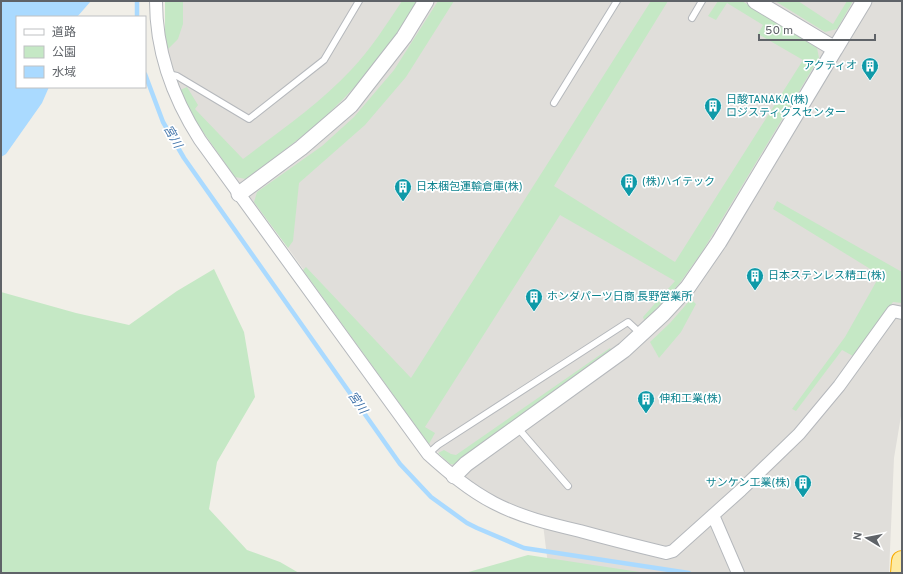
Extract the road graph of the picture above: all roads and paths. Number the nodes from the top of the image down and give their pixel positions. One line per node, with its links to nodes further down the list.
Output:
1 (156, 1): 10 (street)
2 (359, 1): 10 (lane)
3 (426, 1): 12 (street)
4 (617, 1): 11 (lane)
5 (702, 1): 8 (lane)
6 (755, 1): 9 (street)
7 (864, 1): 9 (street)
8 (692, 18)
9 (835, 49): 14 (street)
10 (168, 74): 12 (street)
11 (554, 103)
12 (239, 194): 16 (street)
13 (902, 313): 19 (street)
14 (641, 334): 15 (street); 16 (lane)
15 (517, 427): 17 (street); 18 (lane)
16 (428, 454): 17 (street)
17 (454, 476): 19 (street)
18 (568, 486)
19 (713, 515): 21 (street)
20 (902, 561): 22 (highway)
21 (738, 573)
22 (901, 573)

